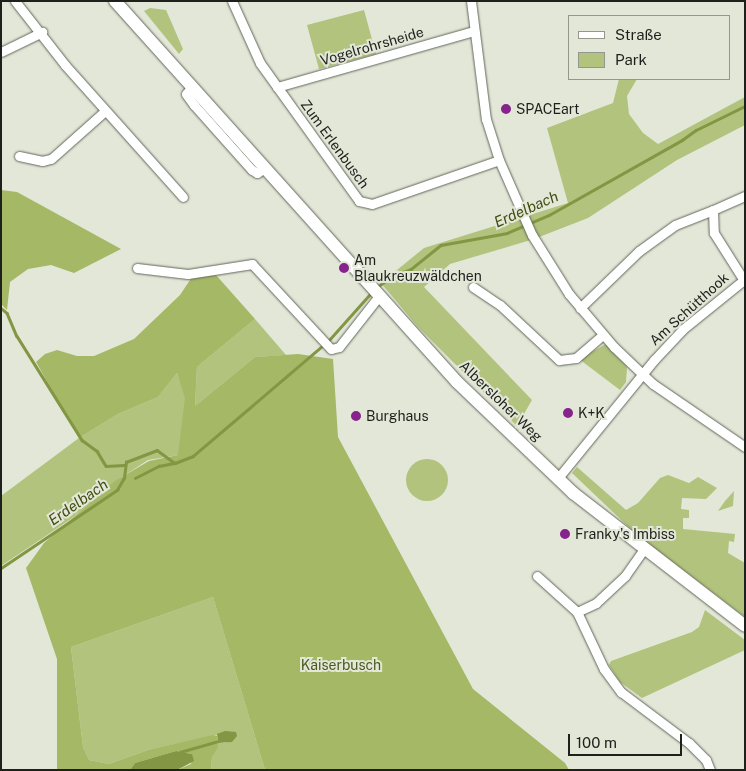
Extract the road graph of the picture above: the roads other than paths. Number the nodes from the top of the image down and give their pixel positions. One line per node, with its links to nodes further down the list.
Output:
1 (15, 1): 6 (street)
2 (115, 1): 18 (main road, Albersloher Weg)
3 (232, 1): 8 (street, Zum Erlenbusch)
4 (471, 1): 5 (street)
5 (474, 31): 8 (street, Vogelrohrsheide); 11 (street)
6 (42, 32): 7 (street); 9 (street)
7 (1, 52)
8 (277, 87): 11 (street, Zum Erlenbusch)
9 (105, 111): 10 (street); 13 (street)
10 (19, 156)
11 (498, 160): 19 (street)
12 (745, 196): 14 (street)
13 (183, 197)
14 (713, 210): 16 (street); 19 (street)
15 (136, 268): 18 (street)
16 (744, 279): 21 (street, Am Schütthook)
17 (473, 287): 20 (street)
18 (376, 292): 23 (main road, Albersloher Weg)
19 (580, 308): 20 (street)
20 (602, 335): 21 (street)
21 (642, 374): 22 (street); 23 (street, Am Schütthook)
22 (745, 447)
23 (558, 478): 24 (main road, Albersloher Weg)
24 (644, 549): 26 (street); 27 (main road, Albersloher Weg)
25 (538, 576): 26 (street)
26 (577, 612): 28 (street)
27 (745, 626)
28 (710, 770)

